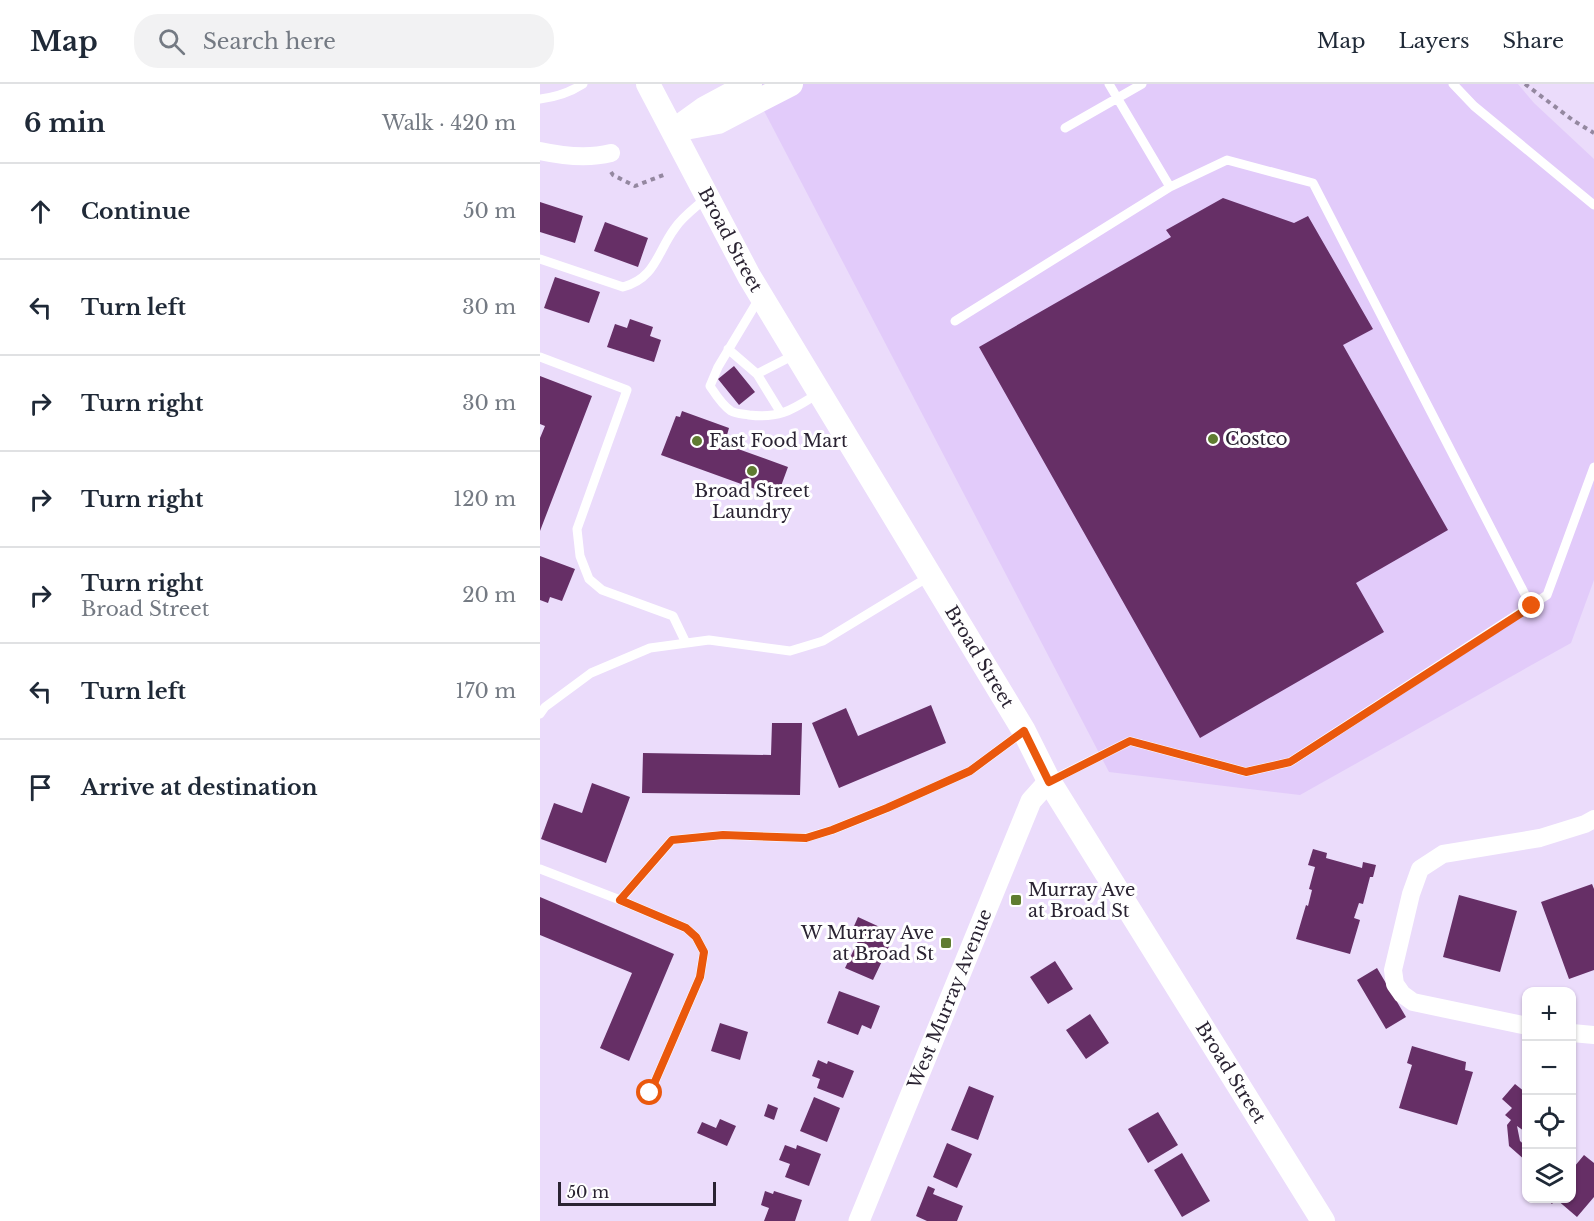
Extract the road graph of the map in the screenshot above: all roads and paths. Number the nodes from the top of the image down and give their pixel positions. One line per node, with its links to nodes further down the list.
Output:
1 (583, 84): 9 (lane)
2 (648, 84): 12 (main road, Broad Street)
3 (750, 84): 12 (main road)
4 (791, 84): 12 (main road)
5 (1109, 84): 10 (lane)
6 (1142, 84): 10 (lane)
7 (1453, 84): 19 (lane)
8 (1524, 84): 13 (path)
9 (540, 99)
10 (1118, 99): 11 (lane); 17 (lane)
11 (1065, 128)
12 (674, 130): 18 (main road, Broad Street)
13 (1594, 132)
14 (540, 151): 15 (street)
15 (605, 154): 16 (path)
16 (666, 174)
17 (1170, 188): 22 (lane); 31 (lane)
18 (707, 196): 20 (lane); 21 (main road, Broad Street)
19 (1594, 205)
20 (540, 259)
21 (761, 295): 23 (lane); 24 (main road, Broad Street)
22 (955, 321)
23 (728, 349): 26 (lane); 28 (lane)
24 (796, 354): 26 (lane); 27 (main road, Broad Street)
25 (540, 357): 32 (lane)
26 (757, 374): 28 (lane)
27 (819, 393): 28 (lane); 30 (main road, Broad Street)
28 (781, 413)
29 (1594, 467): 31 (lane)
30 (930, 576): 32 (lane); 34 (main road, Broad Street)
31 (1532, 606): 35 (lane)
32 (686, 643): 33 (lane)
33 (540, 714)
34 (1024, 731): 35 (main road, Broad Street); 38 (lane)
35 (1049, 782): 43 (street, West Murray Avenue); 44 (main road, Broad Street)
36 (1594, 819): 39 (street)
37 (540, 869): 38 (lane)
38 (620, 900): 42 (lane)
39 (1522, 1025)
40 (1576, 1033): 41 (street)
41 (1594, 1035)
42 (650, 1093)
43 (859, 1221)
44 (1323, 1221)

